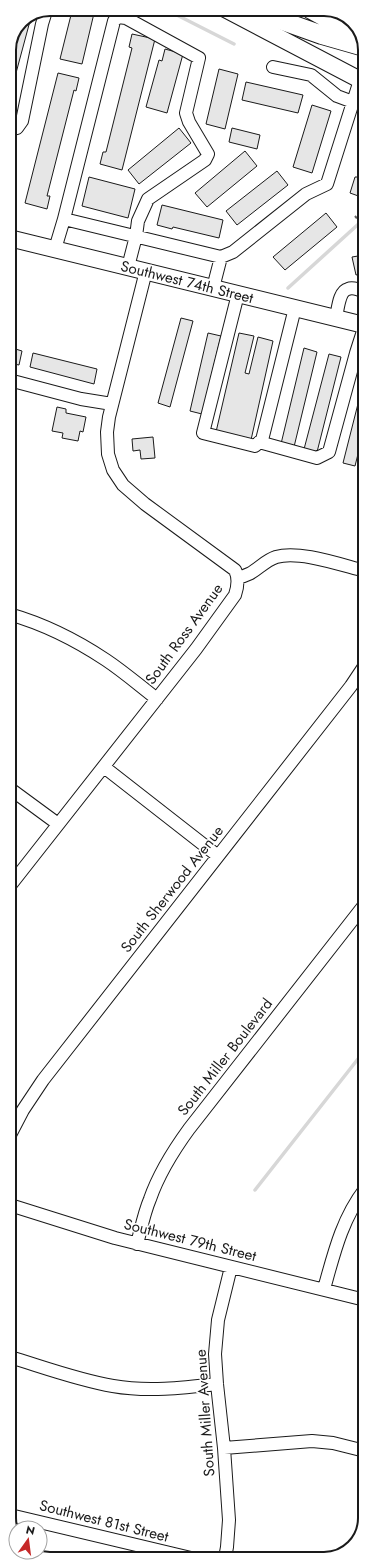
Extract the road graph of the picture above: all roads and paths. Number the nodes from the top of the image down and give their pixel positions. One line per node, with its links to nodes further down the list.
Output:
1 (238, 16): 8 (main road)
2 (269, 16): 6 (highway)
3 (323, 16): 5 (highway)
4 (44, 17): 11 (street)
5 (352, 32)
6 (357, 45)
7 (273, 66): 10 (street)
8 (358, 79)
9 (358, 90): 10 (street)
10 (353, 102): 18 (street)
11 (16, 128)
12 (355, 216): 14 (path)
13 (64, 219): 15 (street); 15 (street); 17 (street)
14 (358, 220)
15 (136, 236): 18 (street); 19 (street)
16 (16, 240): 17 (main road, Southwest 74th Street)
17 (55, 249): 19 (main road, Southwest 74th Street)
18 (221, 257): 21 (street)
19 (128, 267): 20 (main road, Southwest 74th Street)
20 (146, 271): 21 (main road, Southwest 74th Street); 29 (street, South Ross Avenue)
21 (213, 288): 23 (main road, Southwest 74th Street)
22 (358, 290): 25 (street)
23 (238, 294): 24 (main road, Southwest 74th Street); 30 (street)
24 (295, 308): 25 (main road, Southwest 74th Street); 30 (street)
25 (336, 317): 26 (main road, Southwest 74th Street)
26 (358, 323)
27 (358, 347): 30 (street)
28 (16, 382): 29 (street)
29 (112, 404): 32 (street, South Ross Avenue)
30 (259, 442)
31 (358, 570): 32 (street)
32 (238, 577): 35 (street, South Ross Avenue)
33 (16, 616): 35 (street)
34 (358, 676): 39 (street, South Sherwood Avenue)
35 (157, 699): 36 (street, South Ross Avenue)
36 (104, 767): 38 (street, South Ross Avenue); 39 (street)
37 (16, 793): 38 (street)
38 (58, 824): 40 (street, South Ross Avenue)
39 (218, 856): 42 (street, South Sherwood Avenue)
40 (16, 877)
41 (358, 913): 45 (street, South Miller Boulevard)
42 (16, 1123)
43 (358, 1200): 47 (street)
44 (16, 1207): 45 (street, Southwest 79th Street)
45 (137, 1244): 46 (street, Southwest 79th Street)
46 (230, 1267): 47 (street, Southwest 79th Street); 50 (street, South Miller Avenue)
47 (324, 1289): 48 (street, Southwest 79th Street)
48 (358, 1298)
49 (16, 1358): 50 (street)
50 (217, 1384): 51 (street, South Miller Avenue)
51 (224, 1448): 52 (street); 55 (street, South Miller Avenue)
52 (358, 1449)
53 (16, 1516): 54 (street, Southwest 81st Street)
54 (166, 1552)
55 (225, 1552)

